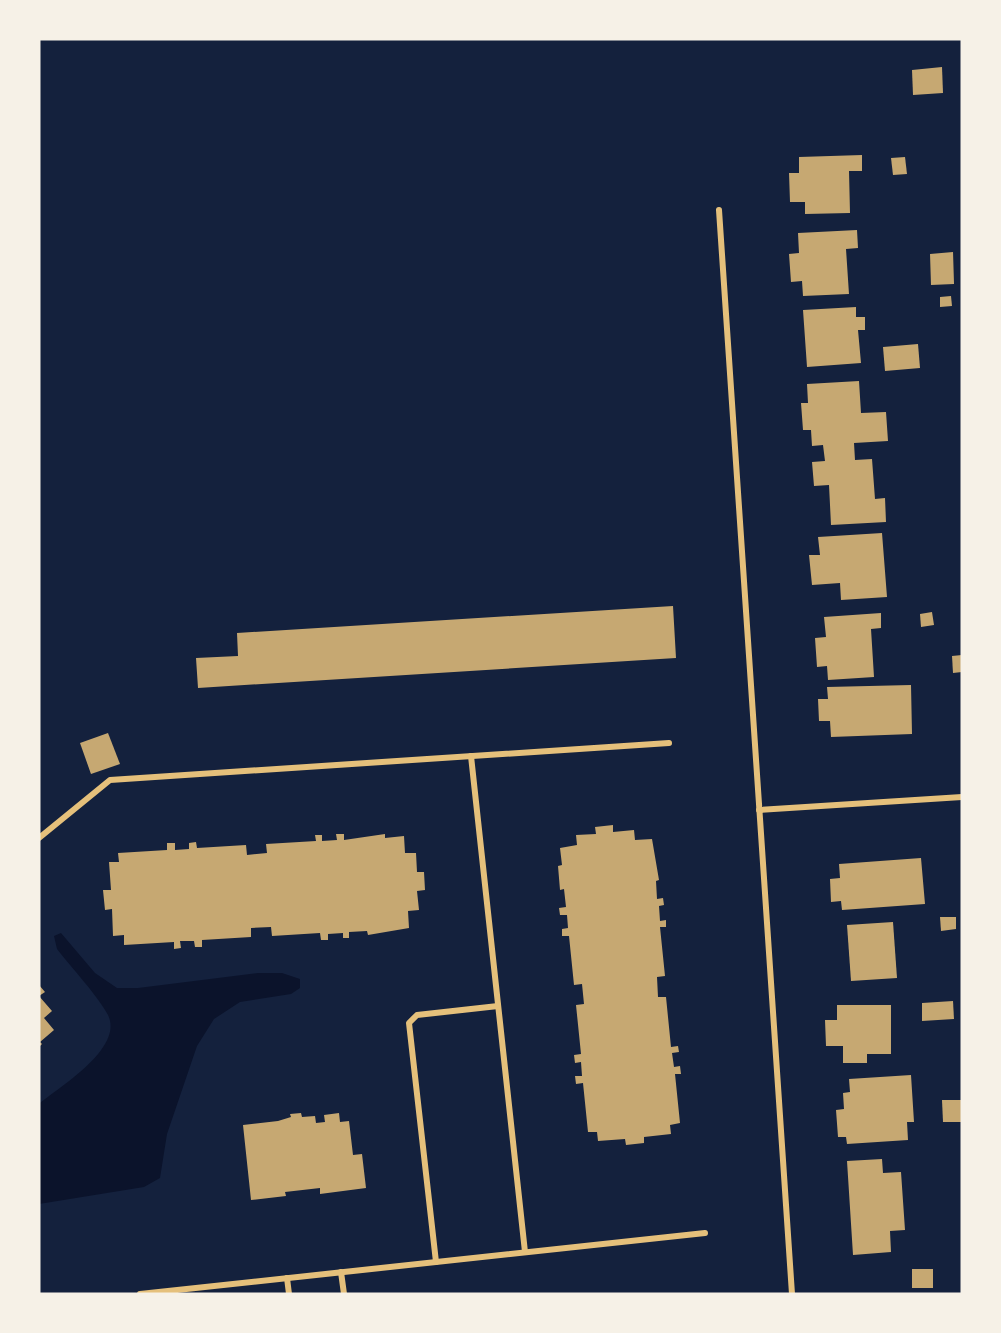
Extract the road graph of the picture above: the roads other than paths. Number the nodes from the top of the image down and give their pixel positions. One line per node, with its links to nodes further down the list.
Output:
1 (719, 210): 5 (street)
2 (669, 743): 3 (street)
3 (471, 756): 6 (street); 7 (street)
4 (962, 797): 5 (street)
5 (759, 810): 16 (street)
6 (39, 838)
7 (498, 1006): 9 (street); 10 (street)
8 (705, 1233): 9 (street)
9 (525, 1252): 10 (street)
10 (436, 1262): 11 (street)
11 (341, 1272): 12 (street); 15 (street)
12 (287, 1278): 13 (street); 14 (street)
13 (140, 1294)
14 (289, 1294)
15 (344, 1294)
16 (792, 1294)

